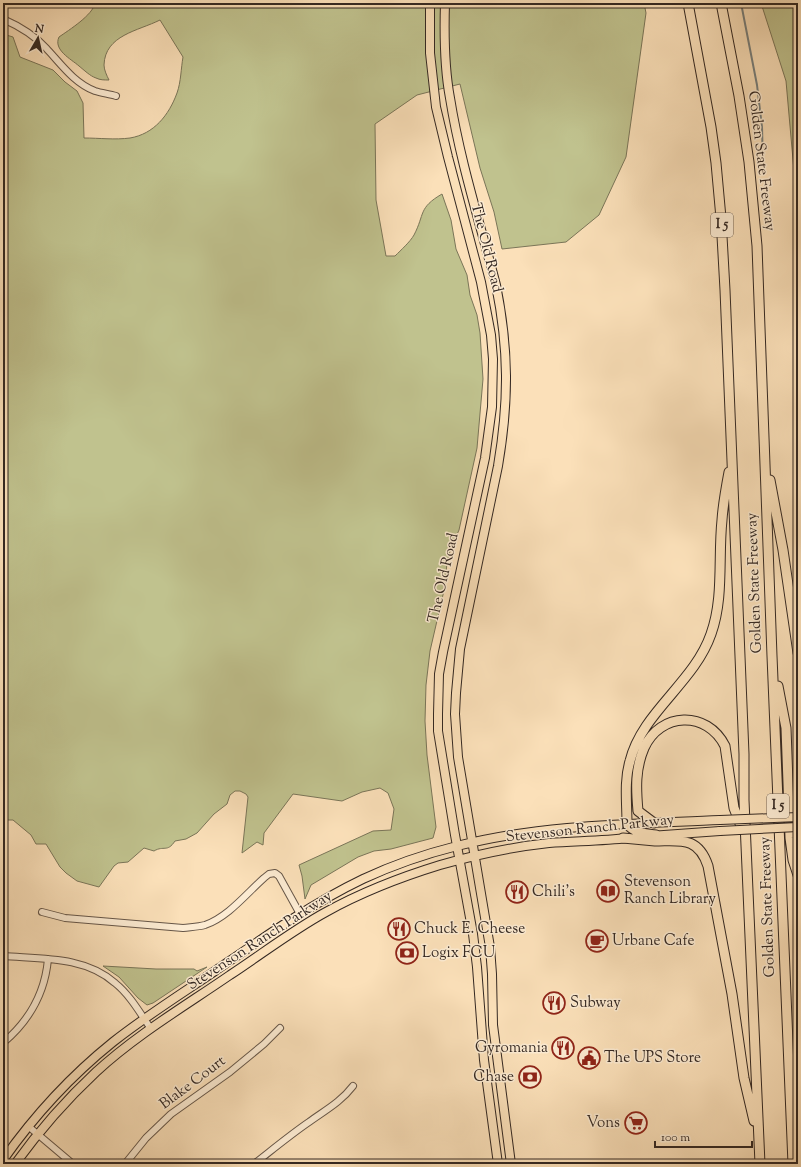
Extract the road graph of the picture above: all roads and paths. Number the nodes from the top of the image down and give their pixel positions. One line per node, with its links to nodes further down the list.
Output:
1 (430, 3): 19 (main road, The Old Road)
2 (445, 3): 18 (main road, The Old Road)
3 (688, 3): 8 (highway, Golden State Freeway / I 5)
4 (721, 3): 7 (highway, Golden State Freeway / I 5)
5 (3, 20): 6 (street)
6 (116, 96)
7 (765, 447): 9 (highway); 10 (highway, Golden State Freeway / I 5)
8 (732, 449): 13 (highway); 17 (highway, Golden State Freeway / I 5)
9 (798, 653)
10 (772, 656): 22 (highway); 44 (highway, Golden State Freeway / I 5)
11 (798, 817): 12 (main road, Stevenson Ranch Parkway, bridge)
12 (654, 823): 13 (main road, Stevenson Ranch Parkway); 17 (highway)
13 (628, 824): 15 (highway); 18 (main road, Stevenson Ranch Parkway)
14 (798, 828): 15 (main road, Stevenson Ranch Parkway, bridge)
15 (656, 835): 16 (main road, Stevenson Ranch Parkway)
16 (623, 838): 20 (main road, Stevenson Ranch Parkway); 34 (highway)
17 (745, 838): 34 (highway, Golden State Freeway / I 5)
18 (472, 842): 19 (main road, Stevenson Ranch Parkway); 20 (main road, The Old Road)
19 (457, 846): 21 (main road, The Old Road); 24 (main road, Stevenson Ranch Parkway)
20 (474, 856): 21 (main road, Stevenson Ranch Parkway); 42 (main road, The Old Road)
21 (460, 860): 29 (main road, Stevenson Ranch Parkway); 41 (main road, The Old Road)
22 (798, 874)
23 (42, 912): 24 (street)
24 (300, 914): 27 (main road, Stevenson Ranch Parkway)
25 (3, 956): 26 (street)
26 (48, 959): 27 (street); 30 (street)
27 (144, 1019): 29 (street); 32 (main road, Stevenson Ranch Parkway)
28 (280, 1028): 39 (street, Blake Court)
29 (151, 1029): 33 (main road, Stevenson Ranch Parkway)
30 (3, 1043)
31 (353, 1086): 40 (street)
32 (28, 1126): 33 (street); 36 (main road, Stevenson Ranch Parkway)
33 (38, 1134): 37 (main road, Stevenson Ranch Parkway); 38 (street)
34 (759, 1142): 43 (highway, Golden State Freeway / I 5)
35 (798, 1159): 45 (highway)
36 (3, 1160)
37 (15, 1164)
38 (74, 1164)
39 (125, 1164)
40 (254, 1164)
41 (498, 1164)
42 (511, 1164)
43 (760, 1164)
44 (793, 1164)
45 (797, 1164)

